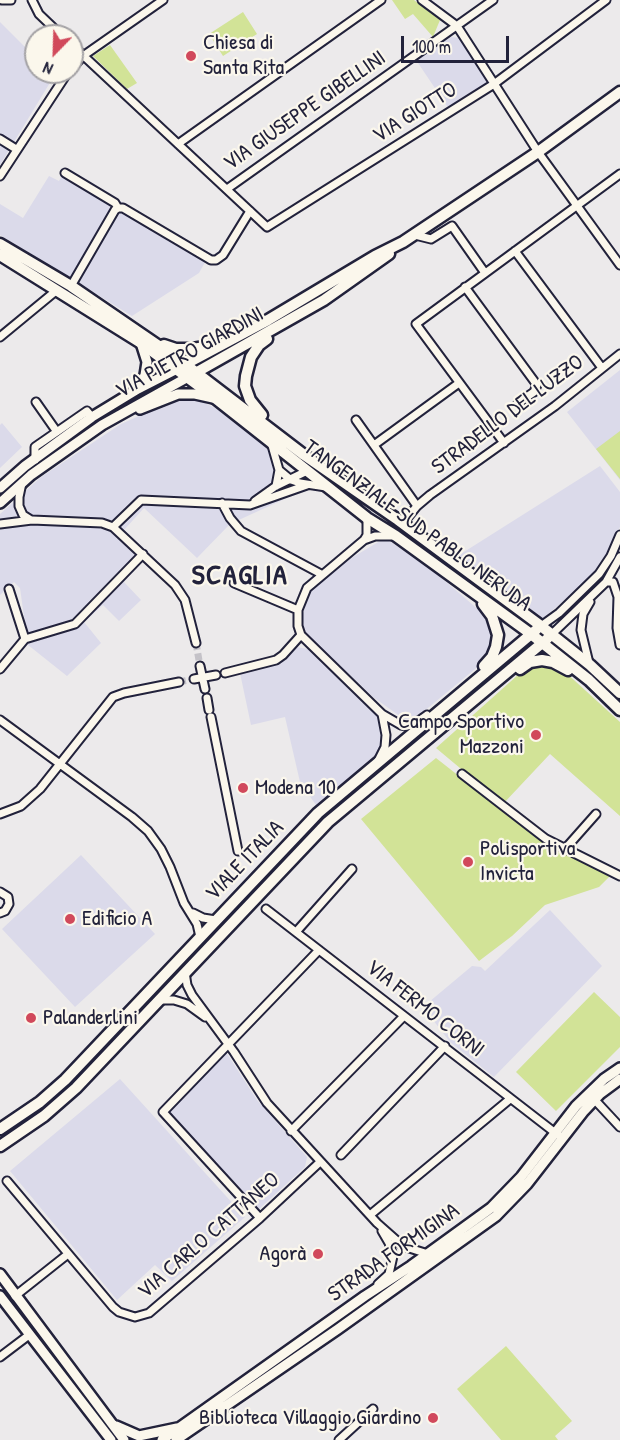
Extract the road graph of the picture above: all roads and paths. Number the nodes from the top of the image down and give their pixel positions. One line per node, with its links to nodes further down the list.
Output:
1 (2, 0): 2 (street)
2 (11, 0)
3 (32, 0): 9 (street)
4 (163, 0): 11 (street)
5 (381, 0): 17 (street)
6 (422, 0): 10 (street)
7 (493, 0): 10 (street, VIA GIUSEPPE GIBELLINI)
8 (606, 0): 14 (street, VIA GIOTTO)
9 (49, 24)
10 (457, 26): 14 (street); 23 (street, VIA GIUSEPPE GIBELLINI)
11 (84, 55)
12 (84, 57): 17 (street)
13 (60, 84): 18 (street)
14 (494, 84): 19 (street); 26 (street, VIA GIOTTO)
15 (620, 92): 19 (main road, VIA PIETRO GIARDINI)
16 (0, 139): 18 (street)
17 (178, 144): 23 (street)
18 (16, 149): 22 (street)
19 (538, 152): 24 (street); 27 (main road, VIA PIETRO GIARDINI)
20 (65, 173): 25 (street)
21 (620, 174): 24 (street)
22 (0, 176)
23 (227, 189): 26 (street)
24 (578, 205): 30 (street); 32 (street)
25 (118, 208): 26 (street); 34 (street)
26 (250, 211)
27 (415, 235): 28 (main road, VIA PIETRO GIARDINI); 33 (street)
28 (403, 242): 37 (main road, VIA PIETRO GIARDINI); 38 (main road, VIA PIETRO GIARDINI)
29 (0, 244): 34 (main road)
30 (515, 251): 33 (street); 43 (street)
31 (0, 255): 36 (main road)
32 (620, 265)
33 (485, 273): 35 (street)
34 (70, 286): 40 (main road)
35 (465, 288): 45 (street); 49 (street)
36 (57, 290): 39 (street); 40 (main road)
37 (324, 300): 44 (main road, VIA PIETRO GIARDINI); 57 (main road)
38 (268, 320): 40 (main road); 42 (main road, VIA PIETRO GIARDINI)
39 (0, 337)
40 (146, 341): 42 (main road, TANGENZIALE SUD PABLO NERUDA); 46 (street)
41 (620, 354): 43 (street, STRADELLO DEL LUZZO)
42 (181, 367): 44 (main road, TANGENZIALE SUD PABLO NERUDA); 46 (street, VIA PIETRO GIARDINI)
43 (602, 368): 55 (street, STRADELLO DEL LUZZO)
44 (192, 375): 47 (main road, TANGENZIALE SUD PABLO NERUDA); 52 (street, VIA PIETRO GIARDINI); 57 (main road, TANGENZIALE SUD PABLO NERUDA)
45 (459, 383): 55 (street); 56 (street)
46 (138, 389): 50 (street, VIA PIETRO GIARDINI)
47 (215, 398): 52 (street); 54 (main road, TANGENZIALE SUD PABLO NERUDA)
48 (36, 402): 53 (street)
49 (518, 403)
50 (90, 414): 53 (street); 58 (street, VIA PIETRO GIARDINI)
51 (356, 420): 56 (street)
52 (102, 424): 62 (street, VIA PIETRO GIARDINI)
53 (57, 432): 58 (street)
54 (271, 442): 59 (street); 60 (main road, TANGENZIALE SUD PABLO NERUDA)
55 (504, 443): 70 (street, STRADELLO DEL LUZZO)
56 (374, 445): 70 (street)
57 (304, 455): 71 (main road, TANGENZIALE SUD PABLO NERUDA)
58 (35, 460): 66 (street, VIA PIETRO GIARDINI)
59 (279, 470): 61 (street); 64 (street)
60 (307, 471): 61 (street); 65 (main road, TANGENZIALE SUD PABLO NERUDA); 71 (main road)
61 (291, 480): 63 (street); 64 (street)
62 (22, 483): 67 (street, VIA PIETRO GIARDINI); 73 (street)
63 (308, 485): 65 (street); 69 (street)
64 (276, 486): 69 (street)
65 (327, 487): 72 (main road, TANGENZIALE SUD PABLO NERUDA)
66 (0, 488)
67 (0, 503)
68 (222, 503): 69 (street); 76 (street); 82 (street)
69 (250, 505)
70 (417, 506): 74 (street, STRADELLO DEL LUZZO)
71 (378, 507): 74 (main road, TANGENZIALE SUD PABLO NERUDA)
72 (367, 518): 78 (main road, TANGENZIALE SUD PABLO NERUDA); 79 (street)
73 (31, 520): 75 (street); 76 (street)
74 (398, 520): 89 (main road, TANGENZIALE SUD PABLO NERUDA)
75 (0, 524)
76 (113, 527): 80 (street)
77 (620, 535): 89 (street)
78 (396, 536): 79 (street); 86 (main road, TANGENZIALE SUD PABLO NERUDA)
79 (364, 540): 82 (street)
80 (143, 554): 93 (street); 95 (street)
81 (620, 557): 83 (street)
82 (321, 574): 88 (street)
83 (606, 582): 87 (street); 96 (street)
84 (234, 583): 88 (street)
85 (9, 589): 93 (street)
86 (473, 592): 90 (main road, TANGENZIALE SUD PABLO NERUDA); 106 (main road)
87 (594, 594): 92 (street); 97 (street)
88 (298, 610): 91 (street)
89 (541, 626): 90 (main road, VIALE ITALIA); 92 (main road, TANGENZIALE SUD PABLO NERUDA)
90 (531, 634): 94 (main road, TANGENZIALE SUD PABLO NERUDA); 106 (main road, VIALE ITALIA)
91 (301, 635): 100 (street); 113 (street)
92 (551, 635): 94 (main road); 97 (main road, TANGENZIALE SUD PABLO NERUDA)
93 (25, 639): 99 (street)
94 (542, 642): 104 (main road, TANGENZIALE SUD PABLO NERUDA); 112 (main road)
95 (196, 643)
96 (620, 645)
97 (590, 665): 108 (main road, TANGENZIALE SUD PABLO NERUDA)
98 (200, 666): 102 (street)
99 (0, 669)
100 (225, 673)
101 (216, 675): 102 (street)
102 (202, 677): 103 (street); 107 (street)
103 (194, 679)
104 (589, 680): 111 (main road, TANGENZIALE SUD PABLO NERUDA); 112 (main road)
105 (179, 682): 116 (street)
106 (467, 687): 110 (main road, VIALE ITALIA)
107 (205, 689)
108 (620, 693)
109 (207, 698): 121 (street)
110 (449, 702): 113 (street); 115 (main road, VIALE ITALIA)
111 (620, 710)
112 (459, 713): 132 (main road, VIALE ITALIA)
113 (382, 714): 115 (street)
114 (0, 720): 116 (street)
115 (377, 763): 128 (main road, VIALE ITALIA)
116 (61, 766): 118 (street); 126 (street)
117 (462, 774): 120 (street)
118 (0, 814)
119 (596, 814): 120 (street)
120 (565, 849): 123 (street)
121 (238, 850)
122 (352, 869): 129 (street)
123 (620, 876)
124 (0, 892): 127 (street)
125 (266, 909): 129 (street, VIA FERMO CORNI)
126 (190, 911): 128 (street); 130 (street)
127 (0, 913)
128 (216, 920): 130 (main road, VIALE ITALIA)
129 (296, 932): 131 (street, VIA FERMO CORNI)
130 (200, 936): 143 (main road, VIALE ITALIA)
131 (319, 950): 134 (street, VIA FERMO CORNI); 136 (street)
132 (185, 972): 133 (main road, VIALE ITALIA); 135 (street)
133 (158, 1000): 135 (street); 146 (main road, VIALE ITALIA)
134 (404, 1016): 137 (street, VIA FERMO CORNI); 144 (street)
135 (210, 1022): 136 (street)
136 (229, 1044): 144 (street); 151 (street)
137 (445, 1046): 141 (street, VIA FERMO CORNI); 147 (street)
138 (620, 1068): 140 (street, STRADA FORMIGINA)
139 (620, 1079): 140 (street, STRADA FORMIGINA)
140 (591, 1097): 142 (street); 145 (street, STRADA FORMIGINA)
141 (510, 1099): 145 (street, VIA FERMO CORNI); 150 (street)
142 (620, 1127)
143 (0, 1129)
144 (291, 1131): 148 (street)
145 (559, 1136): 153 (street, STRADA FORMIGINA)
146 (0, 1146)
147 (342, 1155)
148 (320, 1162): 150 (street); 151 (street, VIA CARLO CATTANEO)
149 (7, 1181): 154 (street, VIA CARLO CATTANEO)
150 (370, 1215): 152 (street)
151 (260, 1218): 154 (street, VIA CARLO CATTANEO)
152 (377, 1223): 155 (street); 159 (street)
153 (470, 1234): 155 (street, STRADA FORMIGINA); 170 (street, STRADA FORMIGINA)
154 (68, 1254): 158 (street)
155 (428, 1254): 159 (street, STRADA FORMIGINA)
156 (0, 1274): 158 (street)
157 (0, 1296): 158 (street); 160 (street)
158 (15, 1296): 163 (street)
159 (365, 1296): 164 (street, STRADA FORMIGINA)
160 (29, 1335): 161 (street); 165 (street)
161 (0, 1357)
162 (373, 1410): 171 (street)
163 (111, 1423): 164 (street); 168 (street)
164 (179, 1428): 169 (street, STRADA FORMIGINA)
165 (102, 1429): 166 (street); 167 (street)
166 (105, 1440)
167 (111, 1440)
168 (124, 1440)
169 (162, 1440)
170 (176, 1440)
171 (339, 1440)

